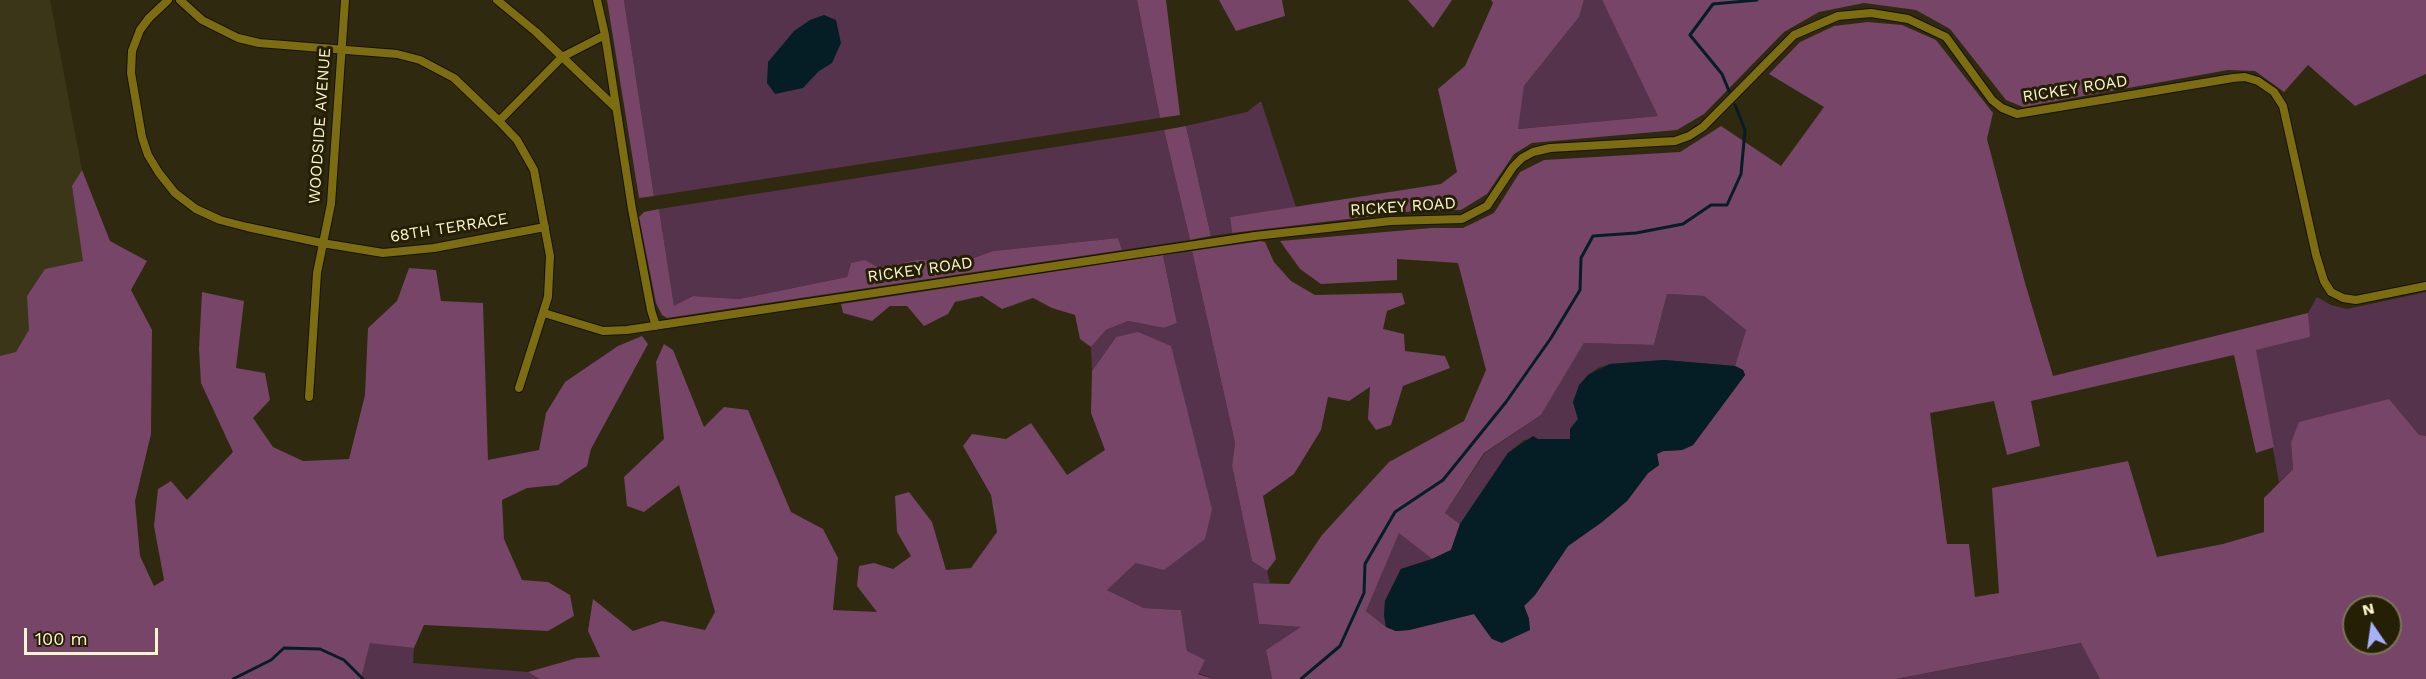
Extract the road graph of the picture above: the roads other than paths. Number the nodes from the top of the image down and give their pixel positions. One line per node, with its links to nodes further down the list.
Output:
1 (168, 0): 12 (street, 68TH TERRACE)
2 (180, 0): 7 (street)
3 (345, 0): 7 (street, WOODSIDE AVENUE)
4 (496, 0): 8 (street)
5 (597, 0): 6 (street)
6 (605, 35): 8 (street); 9 (street)
7 (340, 50): 10 (street); 12 (street, WOODSIDE AVENUE)
8 (562, 57): 9 (street); 10 (street)
9 (616, 108): 15 (street)
10 (499, 121): 11 (street)
11 (545, 227): 12 (street, 68TH TERRACE); 14 (street)
12 (322, 243): 17 (street, WOODSIDE AVENUE)
13 (2426, 286): 15 (street, RICKEY ROAD)
14 (544, 313): 15 (street); 16 (street)
15 (656, 326)
16 (519, 388)
17 (309, 397)

